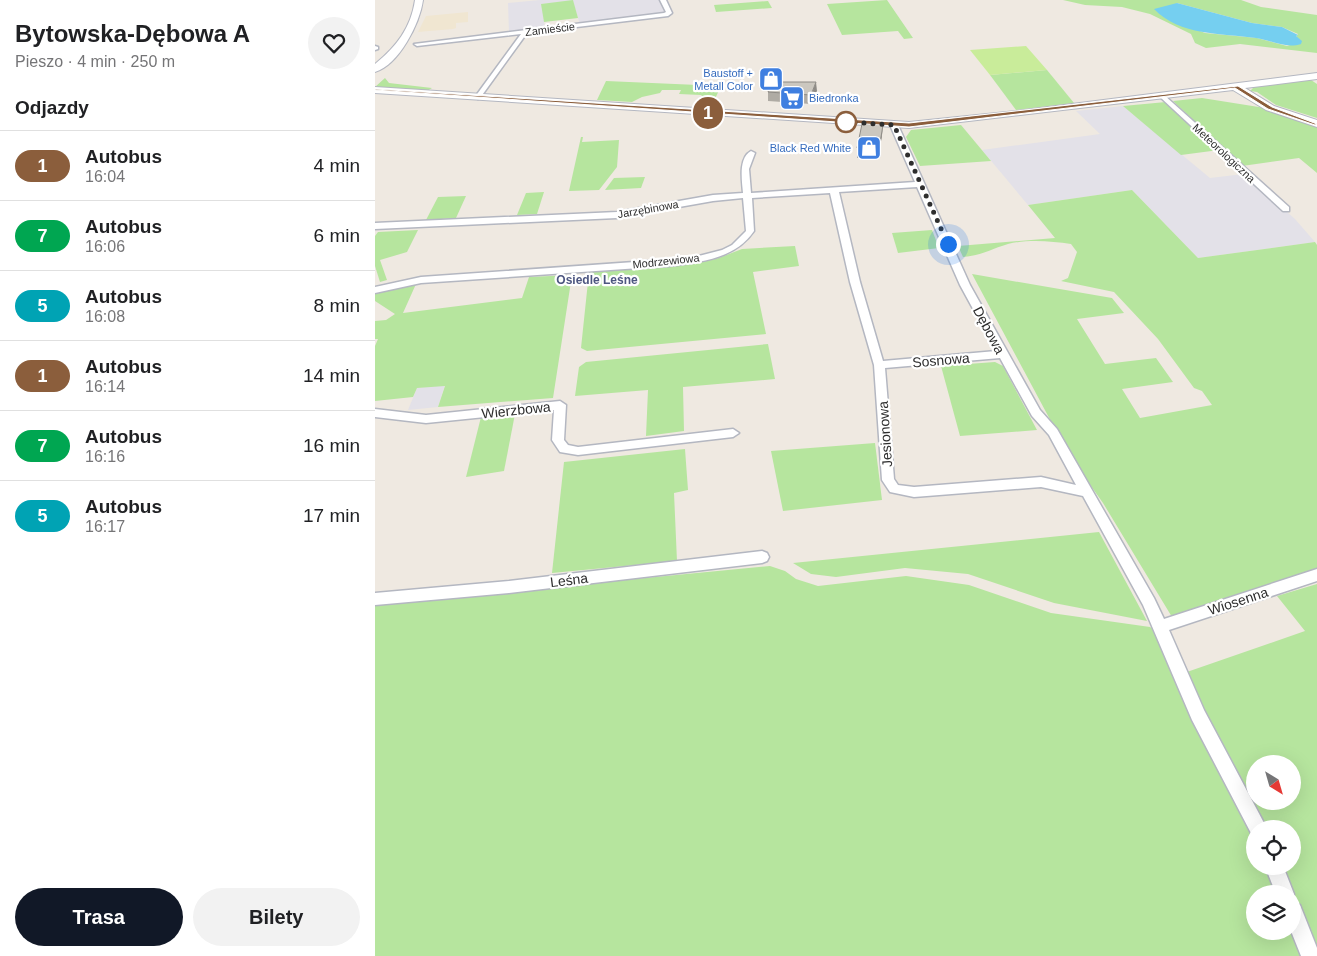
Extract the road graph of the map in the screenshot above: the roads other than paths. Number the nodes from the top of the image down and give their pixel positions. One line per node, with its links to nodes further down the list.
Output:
1 (419, 0): 5 (main road)
2 (663, 0): 3 (street, Zamieście)
3 (525, 32): 4 (street, Zamieście); 10 (street)
4 (417, 44)
5 (375, 69)
6 (1317, 76): 7 (main road)
7 (1236, 87): 9 (main road); 11 (main road)
8 (375, 90): 10 (main road)
9 (1162, 96): 12 (main road); 17 (street, Meteorologiczna)
10 (478, 97): 12 (main road)
11 (1317, 124)
12 (894, 125): 14 (street, Dębowa)
13 (751, 154): 16 (street, Modrzewiowa)
14 (920, 184): 15 (street, Jarzębinowa); 20 (street, Dębowa)
15 (834, 190): 16 (street, Jarzębinowa); 21 (street, Jesionowa)
16 (748, 195): 18 (street, Jarzębinowa); 19 (street, Modrzewiowa)
17 (1286, 209)
18 (375, 226)
19 (375, 290)
20 (1002, 354): 21 (street, Sosnowa); 24 (street, Dębowa)
21 (879, 365): 24 (street, Jesionowa)
22 (375, 413): 23 (street, Wierzbowa)
23 (733, 433)
24 (1087, 492): 28 (street, Dębowa)
25 (763, 557): 27 (street, Leśna)
26 (1317, 575): 28 (street, Wiosenna)
27 (375, 599)
28 (1159, 627): 29 (street, Dębowa)
29 (1253, 820)
30 (1301, 932): 31 (street)
31 (1309, 952)

